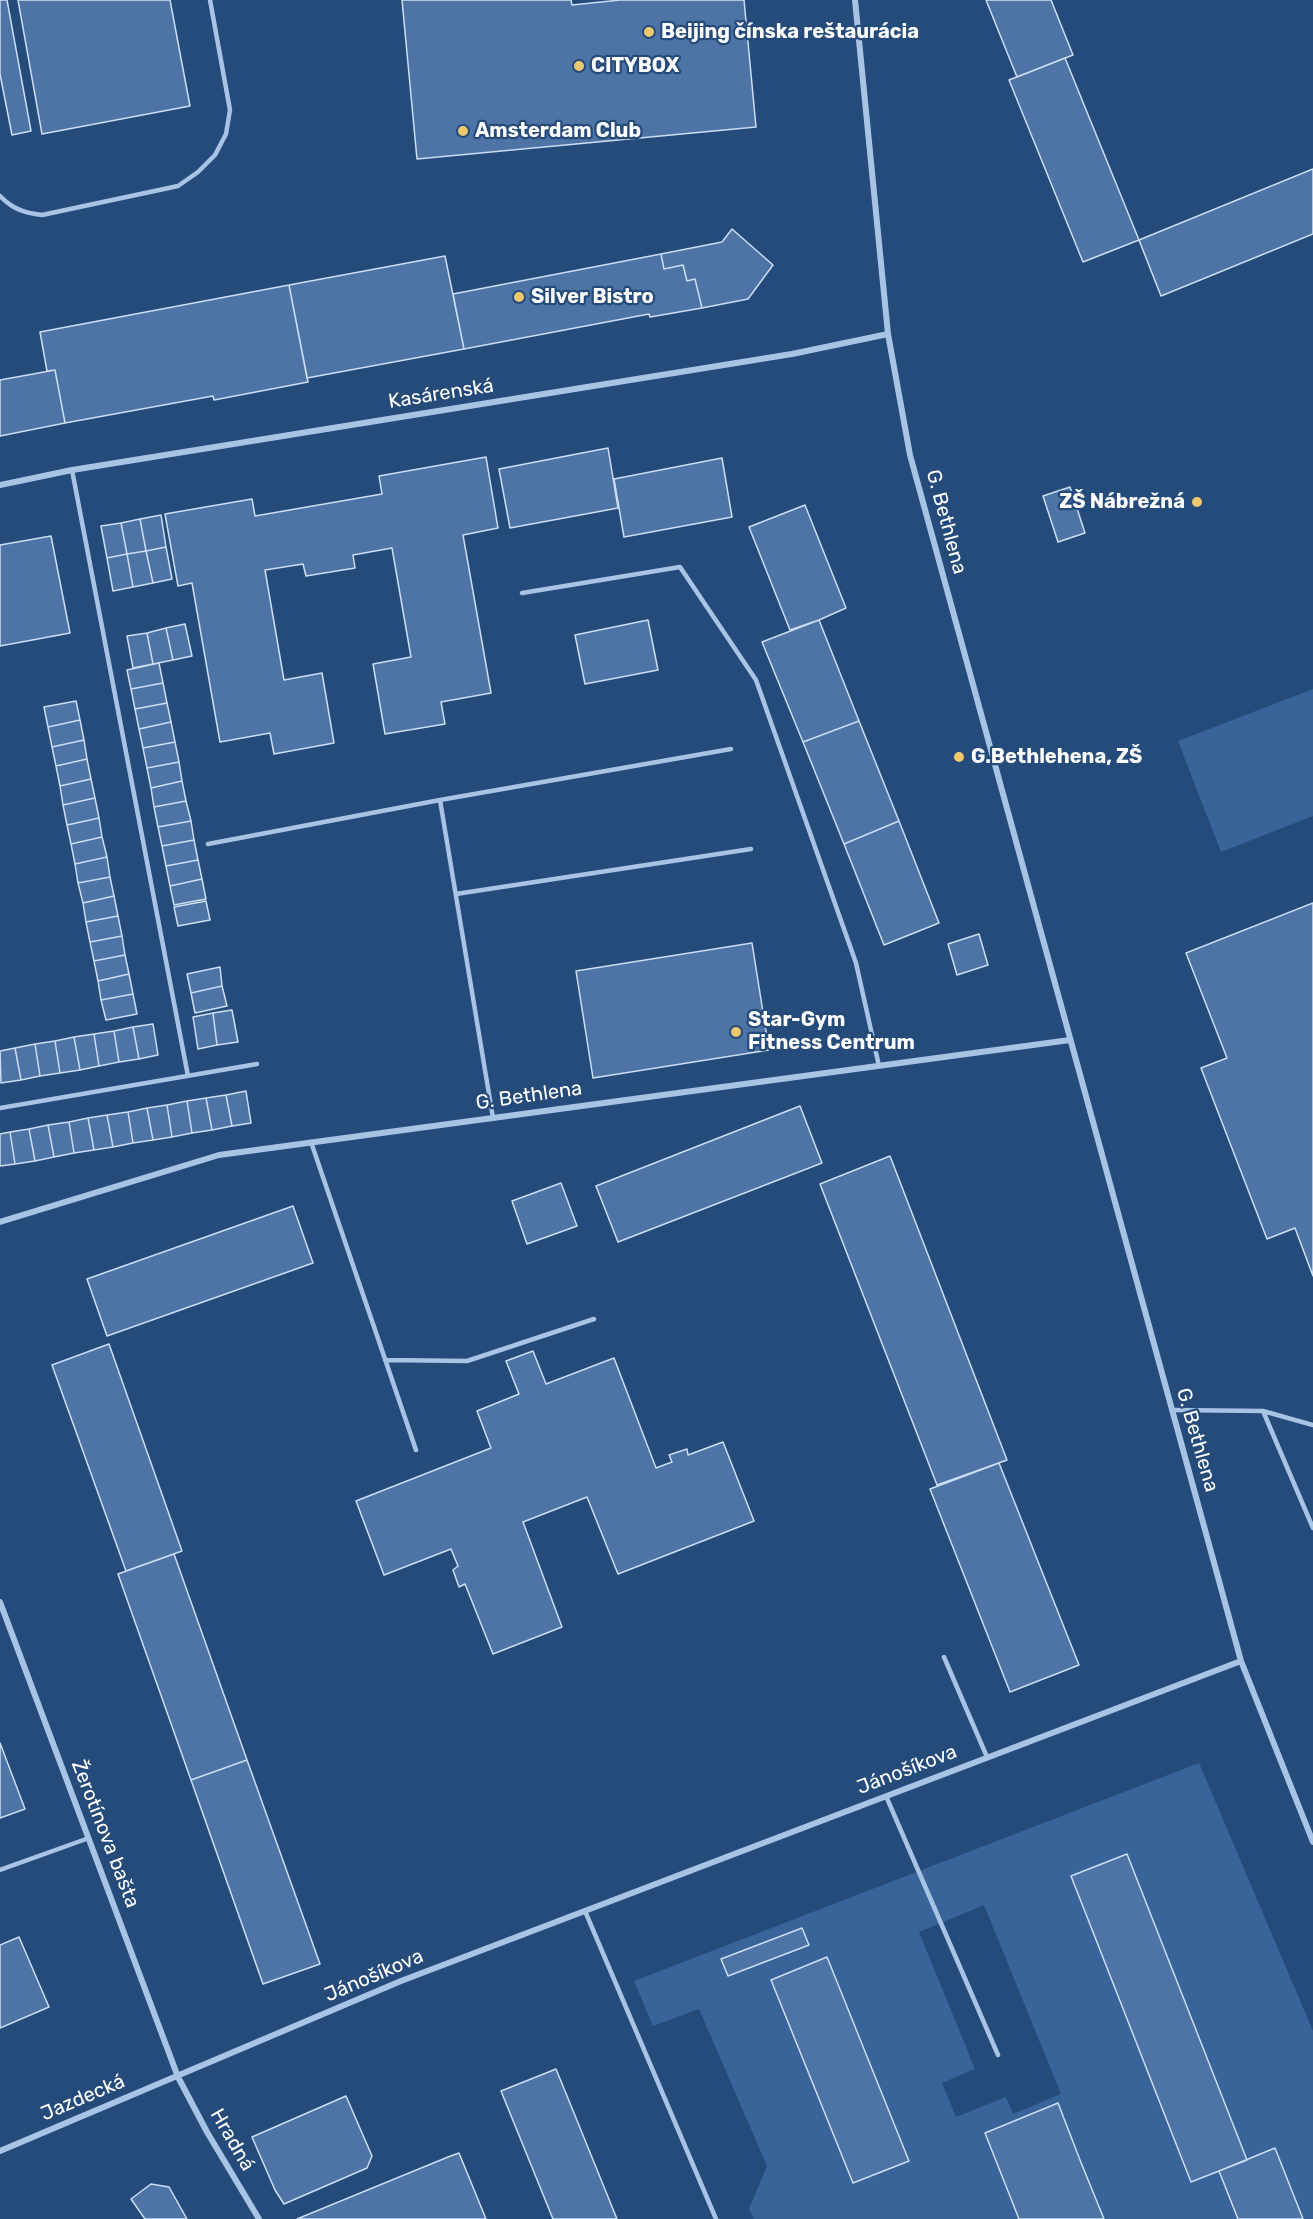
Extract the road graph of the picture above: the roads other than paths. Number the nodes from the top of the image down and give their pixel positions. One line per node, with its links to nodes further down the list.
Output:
1 (210, 0): 3 (lane)
2 (855, 0): 4 (street, G. Bethlena)
3 (0, 196)
4 (888, 334): 5 (street, Kasárenská); 13 (street, G. Bethlena)
5 (72, 470): 6 (street, Kasárenská); 16 (lane)
6 (0, 485)
7 (522, 593): 15 (lane)
8 (731, 749): 9 (lane)
9 (440, 800): 10 (lane); 12 (lane)
10 (208, 844)
11 (751, 849): 12 (lane)
12 (456, 894): 18 (lane)
13 (1070, 1040): 15 (street, G. Bethlena); 23 (street, G. Bethlena)
14 (257, 1064): 16 (lane)
15 (879, 1066): 18 (street, G. Bethlena)
16 (188, 1076): 17 (lane)
17 (0, 1108)
18 (492, 1118): 19 (street, G. Bethlena)
19 (311, 1142): 20 (street, G. Bethlena); 22 (lane)
20 (0, 1222)
21 (594, 1319): 22 (lane)
22 (385, 1360): 26 (lane)
23 (1172, 1410): 24 (lane); 30 (street, G. Bethlena)
24 (1263, 1411): 25 (lane); 27 (lane)
25 (1313, 1425)
26 (416, 1450)
27 (1313, 1528)
28 (0, 1602): 33 (street, Žerotínova bašta)
29 (944, 1657): 31 (lane)
30 (1241, 1660): 31 (street, Jánošíkova); 34 (street, G. Bethlena)
31 (987, 1757): 32 (street, Jánošíkova)
32 (886, 1796): 36 (street, Jánošíkova); 37 (lane)
33 (89, 1838): 35 (lane); 38 (street, Žerotínova bašta)
34 (1313, 1842)
35 (0, 1870)
36 (585, 1911): 38 (street, Jánošíkova); 41 (lane)
37 (998, 2055)
38 (178, 2077): 39 (street, Jazdecká); 40 (street, Hradná)
39 (0, 2151)
40 (259, 2219)
41 (716, 2219)

